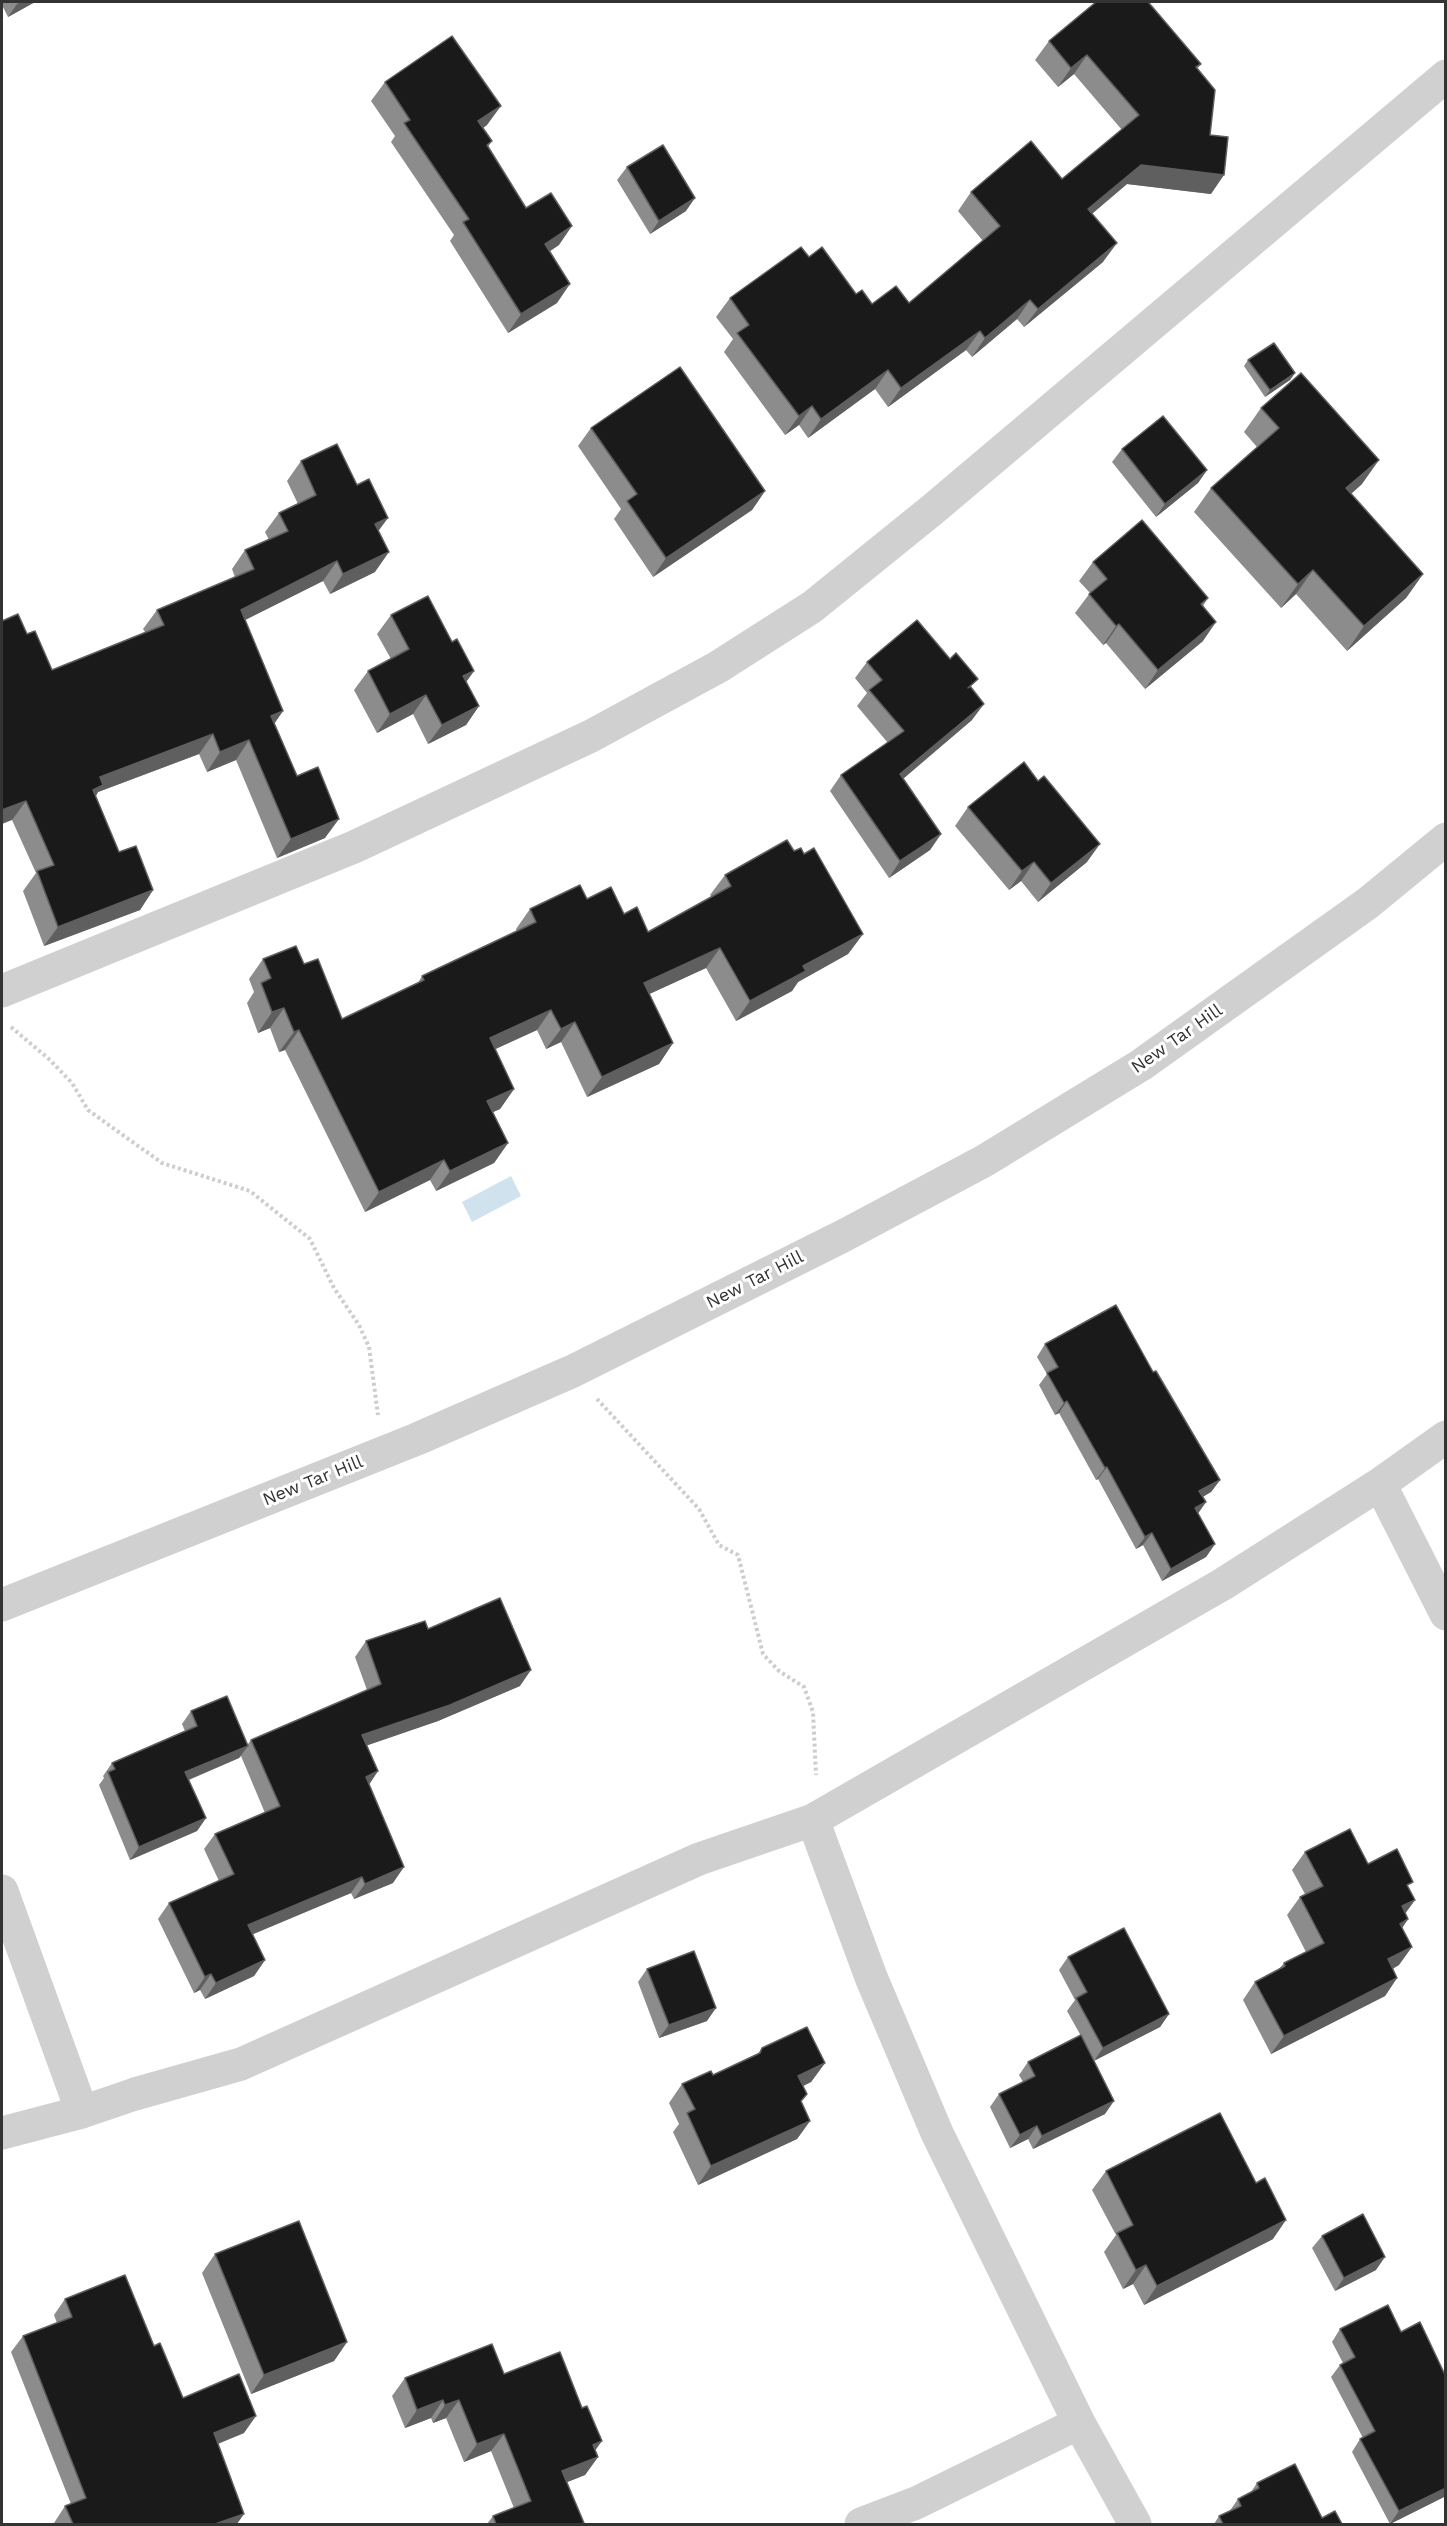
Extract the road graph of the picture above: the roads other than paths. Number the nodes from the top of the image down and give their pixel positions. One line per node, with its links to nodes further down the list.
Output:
1 (1446, 76): 3 (street)
2 (1446, 839): 6 (street, New Tar Hill)
3 (2, 991)
4 (1446, 1437): 5 (street)
5 (1380, 1484): 7 (street); 8 (street)
6 (2, 1605)
7 (1446, 1614)
8 (813, 1820): 10 (street); 12 (street)
9 (2, 1892): 10 (street)
10 (82, 2112): 11 (street)
11 (2, 2133)
12 (1079, 2423): 13 (street); 14 (street)
13 (861, 2524)
14 (1135, 2524)

